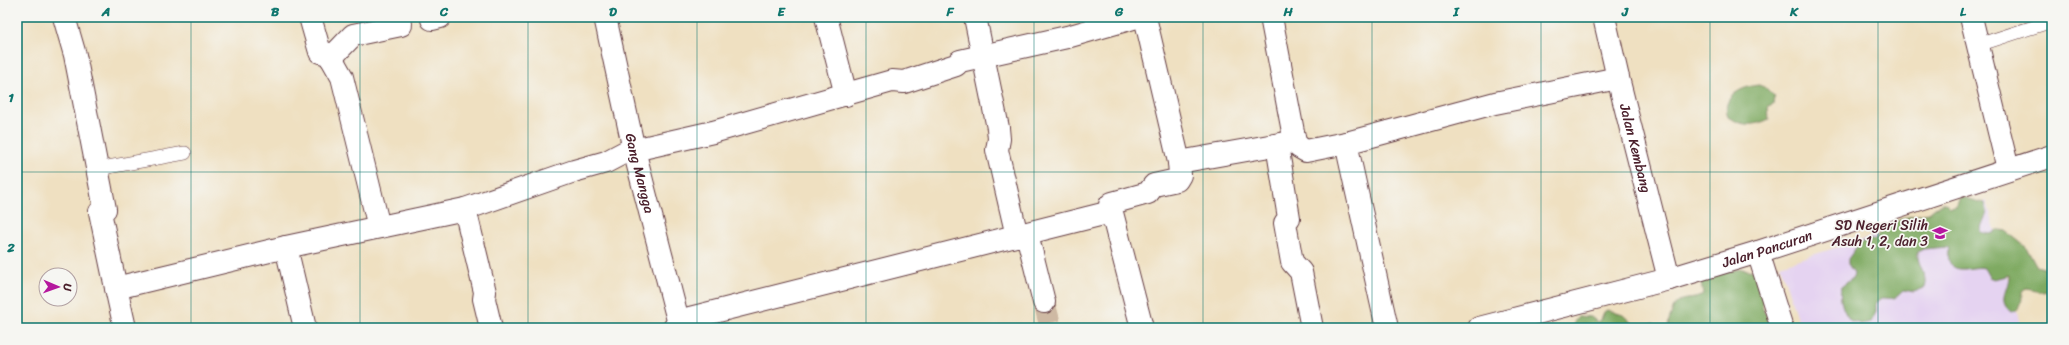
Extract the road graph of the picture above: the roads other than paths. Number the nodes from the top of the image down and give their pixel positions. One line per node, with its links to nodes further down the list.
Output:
1 (64, 17): 24 (street)
2 (310, 17): 15 (street)
3 (400, 17): 15 (street)
4 (605, 17): 20 (street, Gang Mangga)
5 (826, 17): 17 (street)
6 (974, 17): 14 (street)
7 (1137, 17): 14 (street)
8 (1145, 17): 23 (street)
9 (1270, 17): 18 (street)
10 (1604, 17): 16 (street, Jalan Kembang)
11 (1971, 17): 13 (street)
12 (2052, 21): 13 (lane)
13 (1978, 45): 25 (street)
14 (983, 56): 17 (street); 29 (street)
15 (331, 58): 28 (street)
16 (1618, 78): 19 (street); 32 (street, Jalan Kembang)
17 (846, 95): 20 (street)
18 (1286, 143): 19 (street); 23 (street); 40 (street)
19 (1346, 143): 41 (street)
20 (634, 150): 26 (street); 35 (street, Gang Mangga)
21 (185, 153): 24 (lane)
22 (2052, 156): 25 (street, Jalan Pancuran)
23 (1179, 162): 27 (street)
24 (97, 169): 33 (street)
25 (2008, 169): 31 (street, Jalan Pancuran)
26 (465, 209): 28 (street); 38 (street)
27 (1111, 212): 29 (street); 39 (street)
28 (379, 227): 30 (street)
29 (1022, 235): 34 (street); 35 (street)
30 (286, 247): 33 (street); 37 (street)
31 (1758, 252): 32 (street, Jalan Pancuran); 43 (street)
32 (1670, 279): 42 (street, Jalan Pancuran)
33 (116, 288): 36 (street)
34 (1044, 302)
35 (677, 327)
36 (125, 328)
37 (305, 328)
38 (491, 328)
39 (1142, 328)
40 (1312, 328)
41 (1387, 328)
42 (1479, 328)
43 (1782, 328)

